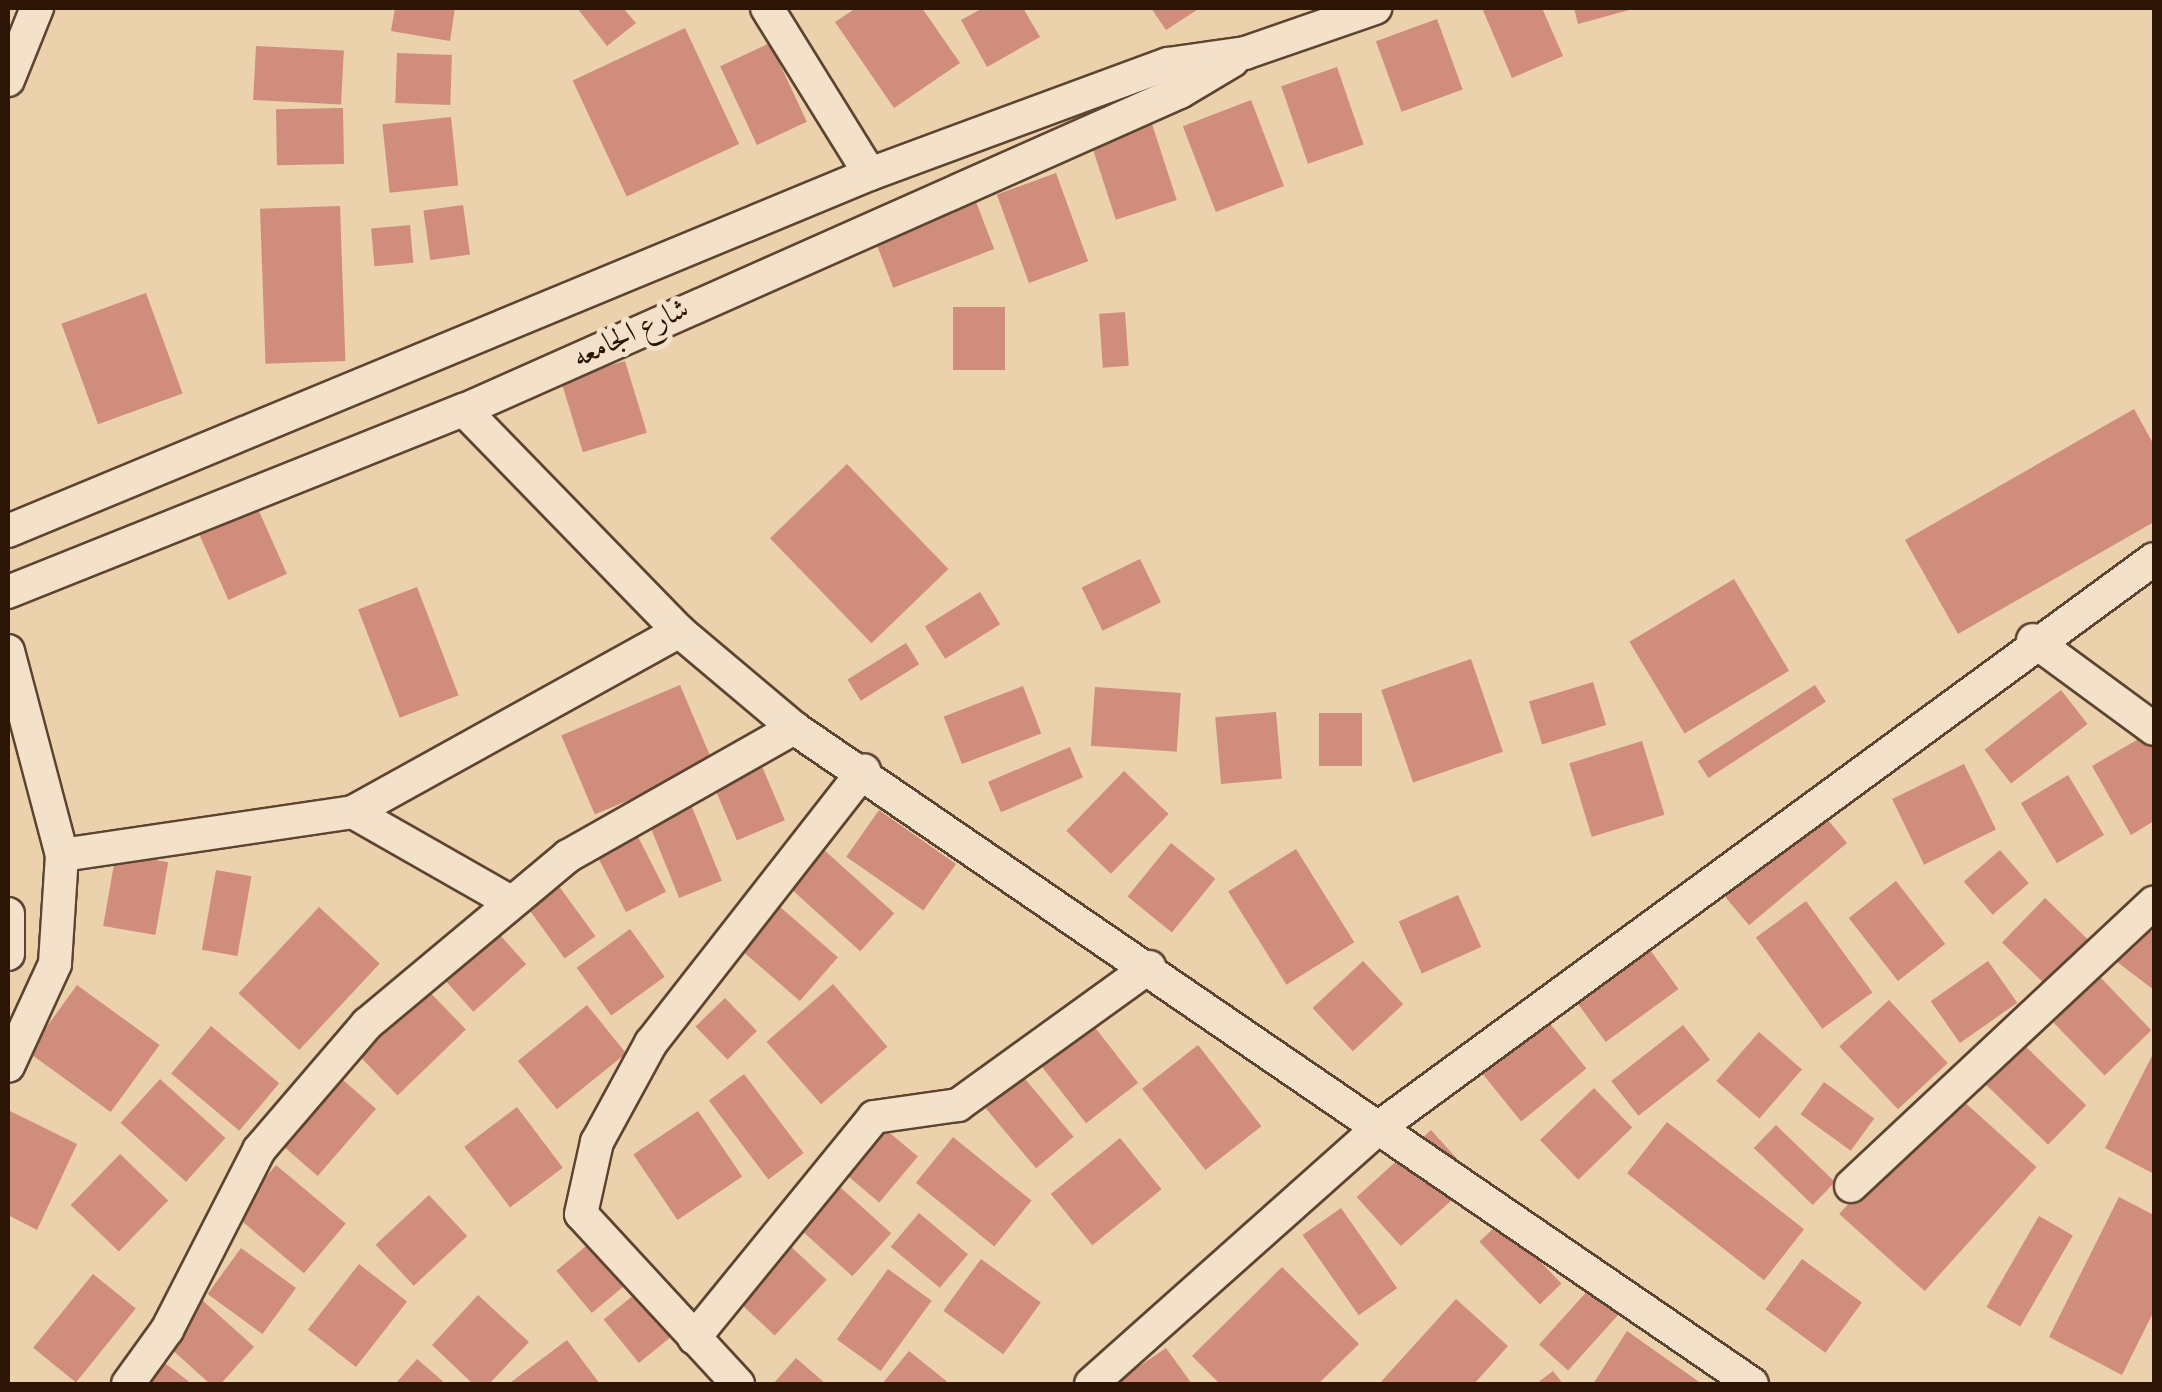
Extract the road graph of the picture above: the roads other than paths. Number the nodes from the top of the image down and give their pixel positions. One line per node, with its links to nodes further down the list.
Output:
1 (37, 8): 6 (street)
2 (767, 8): 7 (street)
3 (1375, 8): 4 (street, شارع الجامعه)
4 (1313, 17): 5 (street, شارع الجامعه)
5 (1244, 53): 7 (street, شارع الجامعه); 8 (street, شارع الجامعه)
6 (8, 80)
7 (870, 174): 9 (street, شارع الجامعه)
8 (464, 410): 11 (street, شارع الجامعه); 12 (street)
9 (8, 531)
10 (2154, 559): 13 (street)
11 (8, 592)
12 (679, 630): 15 (street); 18 (street)
13 (2033, 640): 16 (street); 26 (street)
14 (8, 651): 19 (street)
15 (794, 728): 17 (street); 20 (street)
16 (2154, 730)
17 (864, 770): 24 (street); 28 (street)
18 (353, 812): 19 (street); 20 (street)
19 (62, 855): 25 (street)
20 (507, 900): 29 (street)
21 (2154, 902): 27 (street)
22 (8, 914): 23 (street)
23 (8, 954)
24 (1148, 967): 26 (street); 28 (street)
25 (8, 1066)
26 (1378, 1128): 31 (street); 32 (street)
27 (1851, 1186)
28 (694, 1338): 30 (street)
29 (128, 1384)
30 (738, 1384)
31 (1091, 1384)
32 (1752, 1384)

